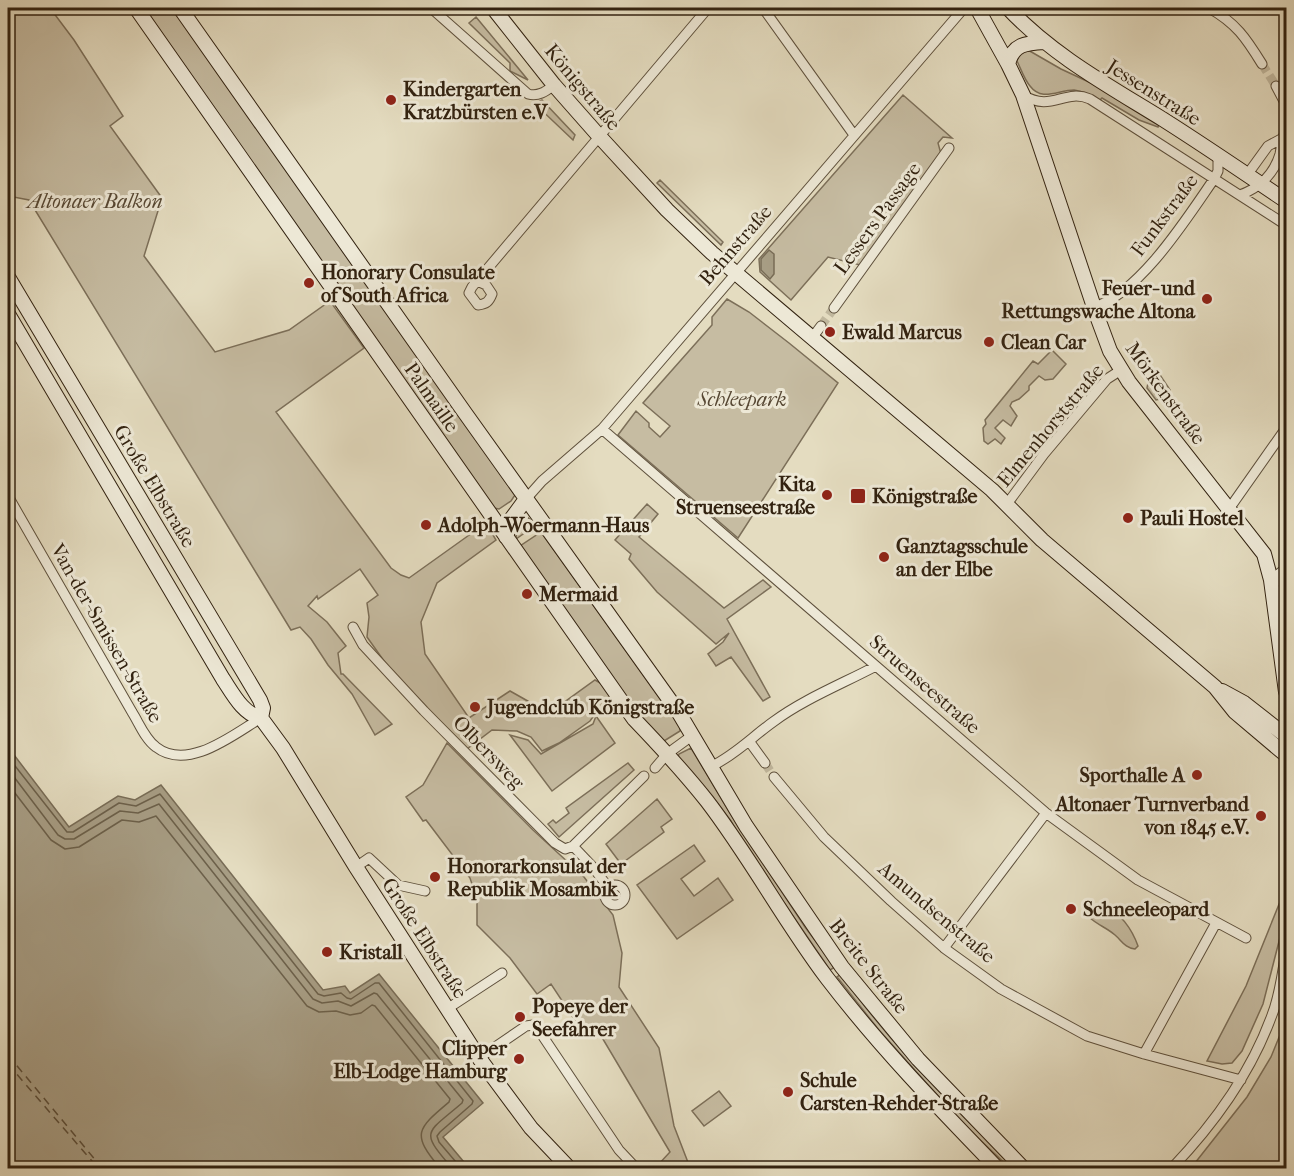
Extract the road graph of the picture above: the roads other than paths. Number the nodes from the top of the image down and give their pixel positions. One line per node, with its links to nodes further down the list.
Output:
1 (137, 8): 44 (main road, Palmaille)
2 (180, 8): 41 (main road, Palmaille)
3 (431, 8): 14 (street)
4 (493, 8): 14 (main road, Königstraße)
5 (708, 8): 20 (street)
6 (763, 8): 18 (street)
7 (964, 8): 18 (street, Behnstraße)
8 (977, 8): 12 (main road, Mörkenstraße)
9 (1008, 8): 11 (main road, Jessenstraße)
10 (1209, 8): 13 (street)
11 (1044, 42): 12 (main road); 22 (main road, Jessenstraße)
12 (1008, 64): 16 (main road, Mörkenstraße)
13 (1262, 64)
14 (555, 85): 20 (main road, Königstraße)
15 (1276, 86): 17 (street)
16 (1023, 95): 24 (street, Jessenstraße); 32 (main road, Mörkenstraße)
17 (1287, 105)
18 (855, 135): 29 (street, Behnstraße)
19 (1284, 135): 23 (street); 25 (street)
20 (598, 136): 29 (main road, Königstraße); 31 (street)
21 (949, 148): 33 (street, Lessers Passage)
22 (1218, 156): 23 (main road, Jessenstraße); 24 (street, Funkstraße)
23 (1247, 175): 25 (main road, Jessenstraße)
24 (1214, 179): 26 (street, Jessenstraße); 32 (street, Funkstraße)
25 (1261, 184): 26 (street); 27 (main road, Jessenstraße)
26 (1240, 195): 28 (street, Jessenstraße)
27 (1287, 201)
28 (1287, 225)
29 (735, 273): 36 (main road, Königstraße); 39 (street, Behnstraße)
30 (8, 277): 54 (main road, Große Elbstraße)
31 (477, 281)
32 (1094, 307): 37 (main road, Mörkenstraße)
33 (834, 308)
34 (8, 314): 54 (main road, Große Elbstraße)
35 (821, 326): 36 (street)
36 (812, 338): 42 (main road, Königstraße)
37 (1120, 370): 42 (street, Elmenhorststraße); 43 (main road, Mörkenstraße)
38 (1287, 428): 43 (street)
39 (602, 429): 41 (street, Behnstraße); 51 (street, Struenseestraße)
40 (8, 496): 54 (street, Van-der-Smissen-Straße)
41 (526, 499): 44 (main road); 55 (main road, Palmaille)
42 (1007, 504): 52 (main road, Königstraße)
43 (1229, 509): 46 (main road, Mörkenstraße)
44 (506, 537): 58 (main road, Palmaille)
45 (1287, 568): 46 (street)
46 (1271, 580): 47 (street); 49 (main road, Mörkenstraße)
47 (1287, 582)
48 (1287, 594): 49 (street)
49 (1276, 614): 53 (main road, Mörkenstraße)
50 (353, 627): 67 (street, Olbersweg)
51 (876, 666): 57 (street); 66 (street, Struenseestraße)
52 (1215, 687): 56 (main road, Königstraße); 59 (main road, Königstraße)
53 (1287, 692)
54 (261, 718): 68 (main road, Große Elbstraße)
55 (693, 735): 58 (street); 61 (main road, Palmaille)
56 (1287, 736)
57 (749, 741): 60 (street); 61 (street)
58 (667, 754): 62 (street); 65 (main road, Palmaille)
59 (1287, 755)
60 (765, 763)
61 (712, 766): 83 (main road, Breite Straße)
62 (655, 768)
63 (644, 776): 67 (street)
64 (774, 777): 73 (street, Amundsenstraße)
65 (706, 800): 82 (main road, Breite Straße)
66 (1046, 813): 71 (street, Struenseestraße); 73 (street)
67 (573, 846): 69 (street, Olbersweg)
68 (356, 867): 70 (street); 76 (main road, Große Elbstraße)
69 (608, 887)
70 (425, 891)
71 (1216, 922): 72 (street, Struenseestraße); 77 (street)
72 (1246, 938)
73 (944, 948): 77 (street, Amundsenstraße)
74 (1287, 952): 79 (street)
75 (502, 973): 76 (street)
76 (447, 1009): 78 (main road, Große Elbstraße)
77 (1144, 1054): 79 (street, Amundsenstraße)
78 (479, 1058): 80 (main road, Große Elbstraße); 81 (street)
79 (1241, 1080): 84 (street)
80 (569, 1168)
81 (636, 1168)
82 (997, 1168)
83 (1023, 1168)
84 (1172, 1168)

